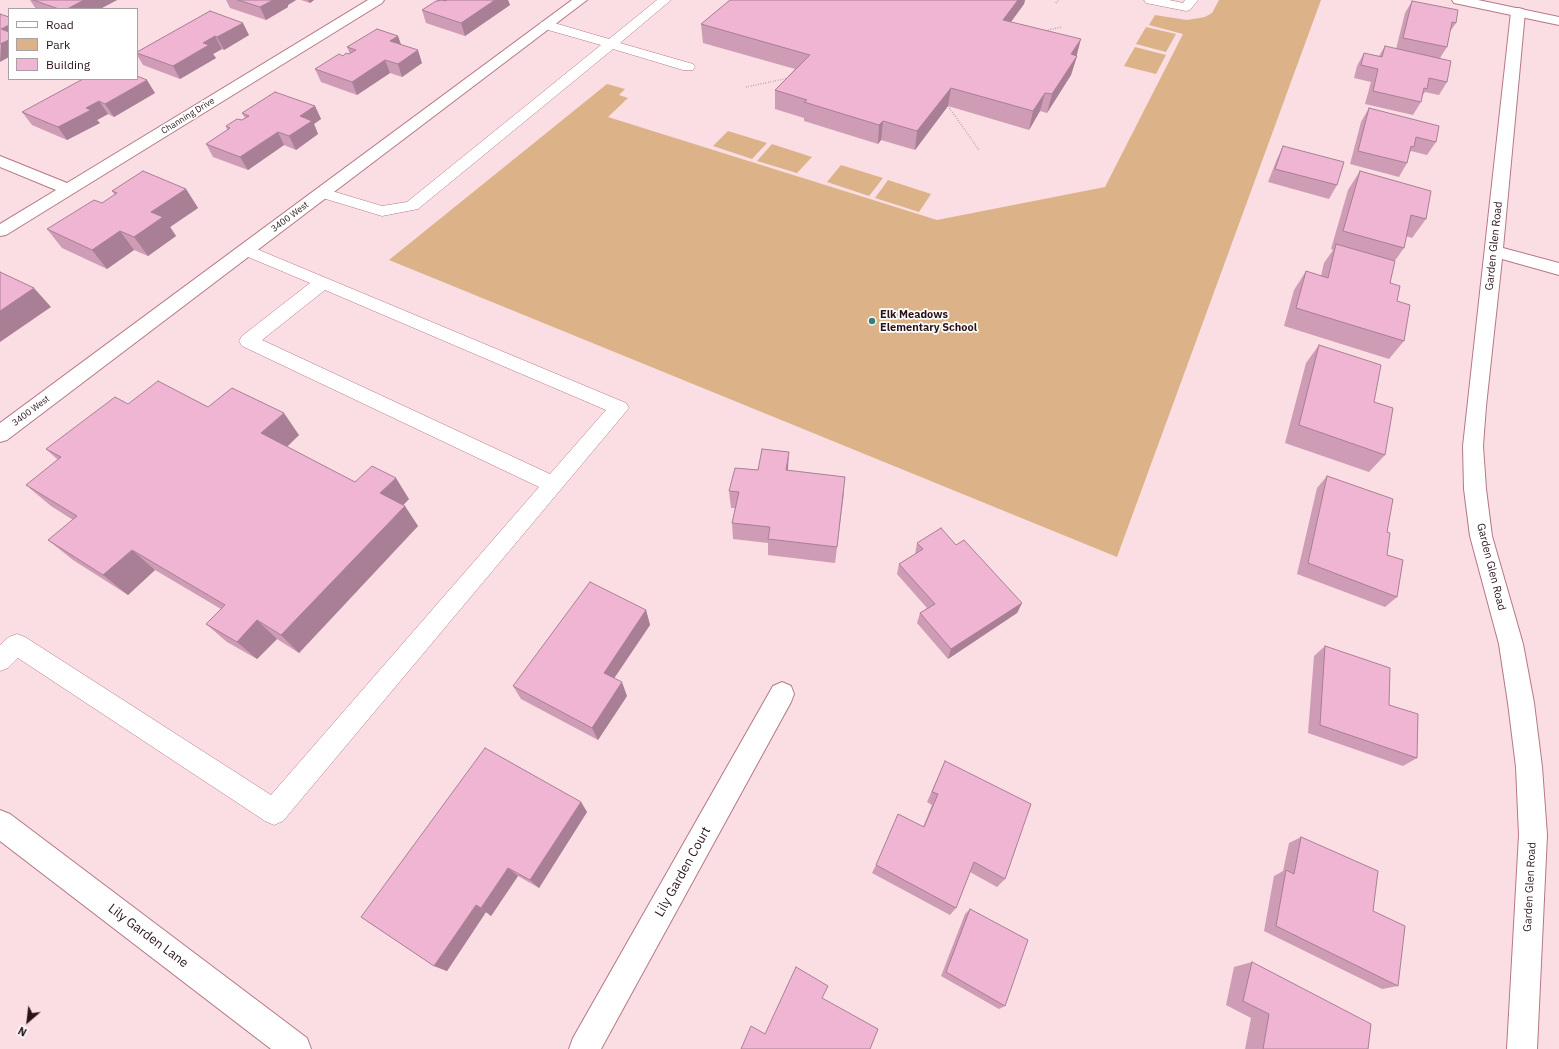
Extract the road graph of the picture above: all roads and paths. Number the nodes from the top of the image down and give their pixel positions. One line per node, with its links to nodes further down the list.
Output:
1 (377, 0): 21 (street, Channing Drive)
2 (580, 0): 11 (street, 3400 West)
3 (664, 0): 14 (lane)
4 (1059, 0): 8 (path)
5 (1150, 0): 6 (lane)
6 (1192, 0)
7 (1459, 0): 9 (street)
8 (1056, 3)
9 (1518, 12): 10 (street); 25 (street, Garden Glen Road)
10 (1559, 21)
11 (546, 25): 14 (lane); 22 (street, 3400 West)
12 (1062, 27): 13 (path)
13 (1038, 31)
14 (610, 44): 15 (lane); 22 (lane)
15 (688, 67)
16 (795, 76): 17 (path)
17 (746, 87)
18 (948, 106): 19 (path)
19 (979, 150)
20 (0, 161): 21 (street)
21 (68, 190): 23 (street, Channing Drive)
22 (322, 193): 24 (street, 3400 West)
23 (0, 231)
24 (247, 250): 27 (lane); 28 (street, 3400 West)
25 (1494, 251): 26 (street); 35 (street, Garden Glen Road)
26 (1559, 269)
27 (323, 282): 29 (lane); 29 (lane)
28 (0, 434)
29 (553, 485): 30 (lane)
30 (0, 660)
31 (782, 694): 34 (street, Lily Garden Court)
32 (0, 824): 33 (street, Lily Garden Lane)
33 (296, 1049)
34 (584, 1049)
35 (1522, 1049)

